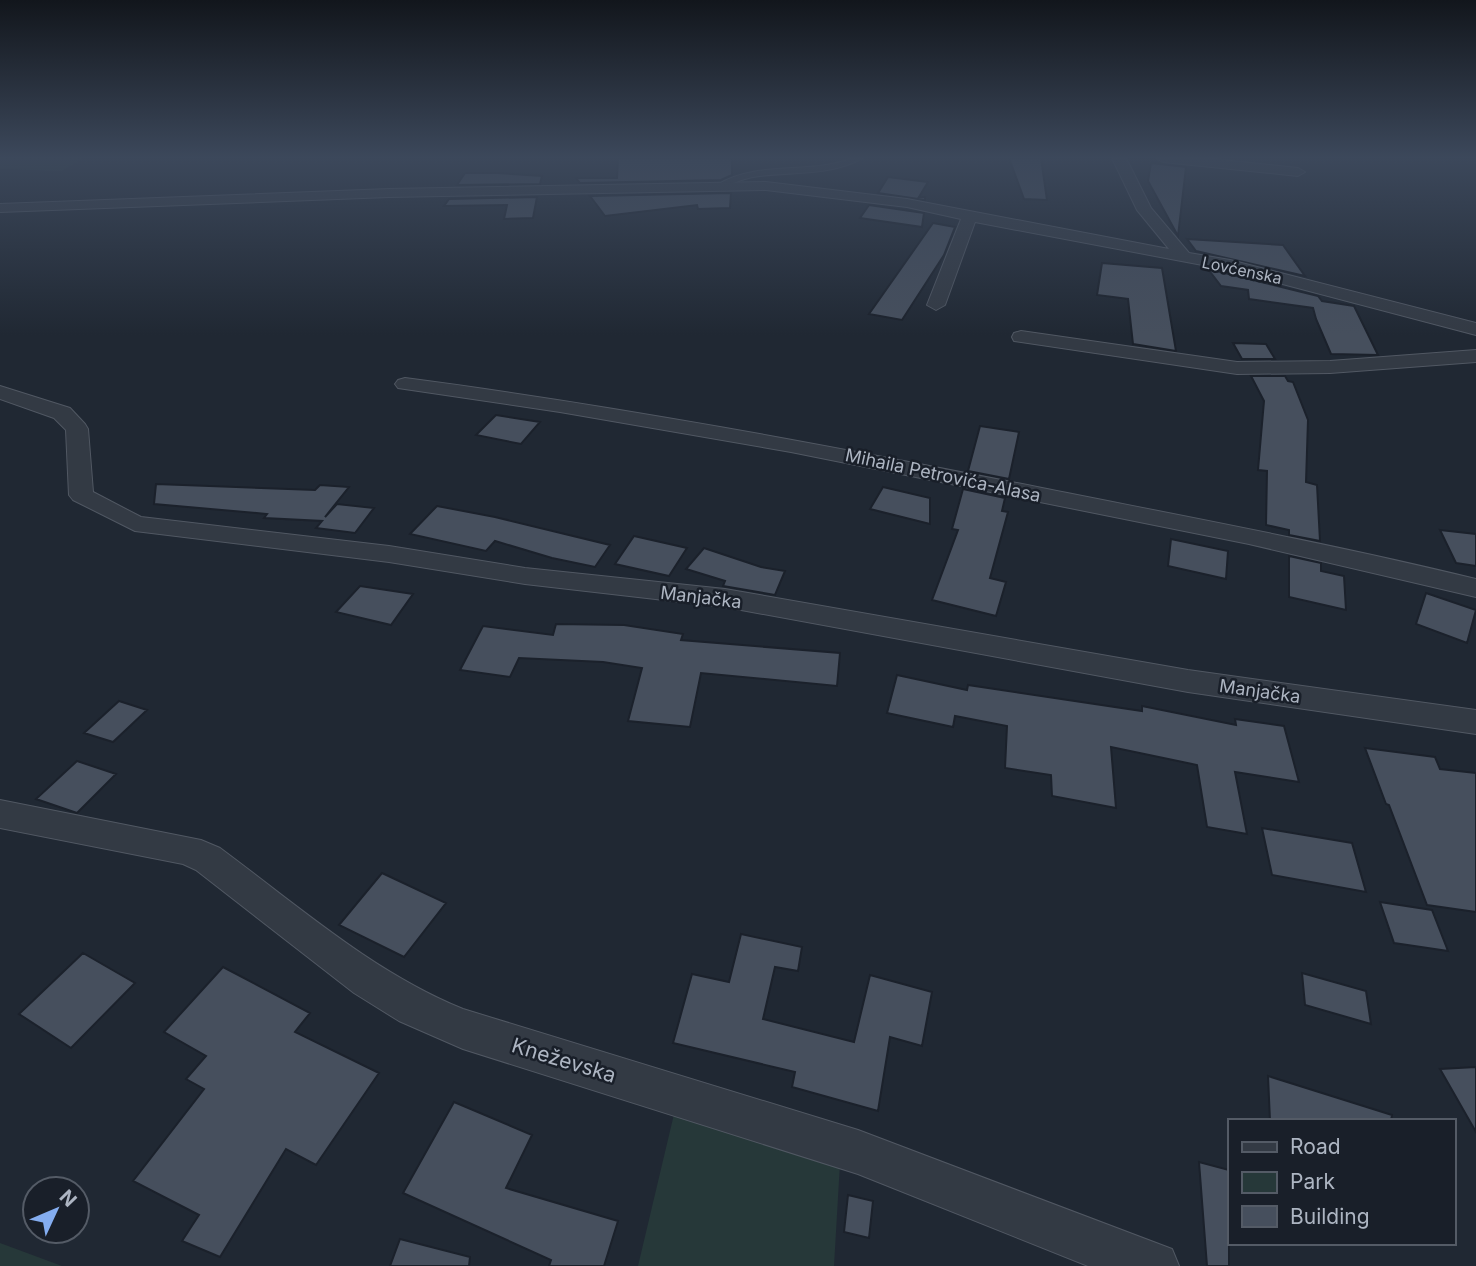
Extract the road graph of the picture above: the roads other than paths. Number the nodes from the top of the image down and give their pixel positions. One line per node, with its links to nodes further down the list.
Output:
1 (969, 217): 5 (street)
2 (975, 217): 4 (street, Lovćenska)
3 (1150, 217): 4 (street)
4 (1185, 258): 6 (street, Lovćenska)
5 (936, 305)
6 (1476, 329)
7 (1021, 337): 8 (street)
8 (1476, 356)
9 (405, 384): 11 (street, Mihaila Petrovića-Alasa)
10 (0, 392): 12 (street, Manjačka)
11 (1476, 588)
12 (1476, 722)
13 (0, 814): 14 (street, Kneževska)
14 (1155, 1266)

